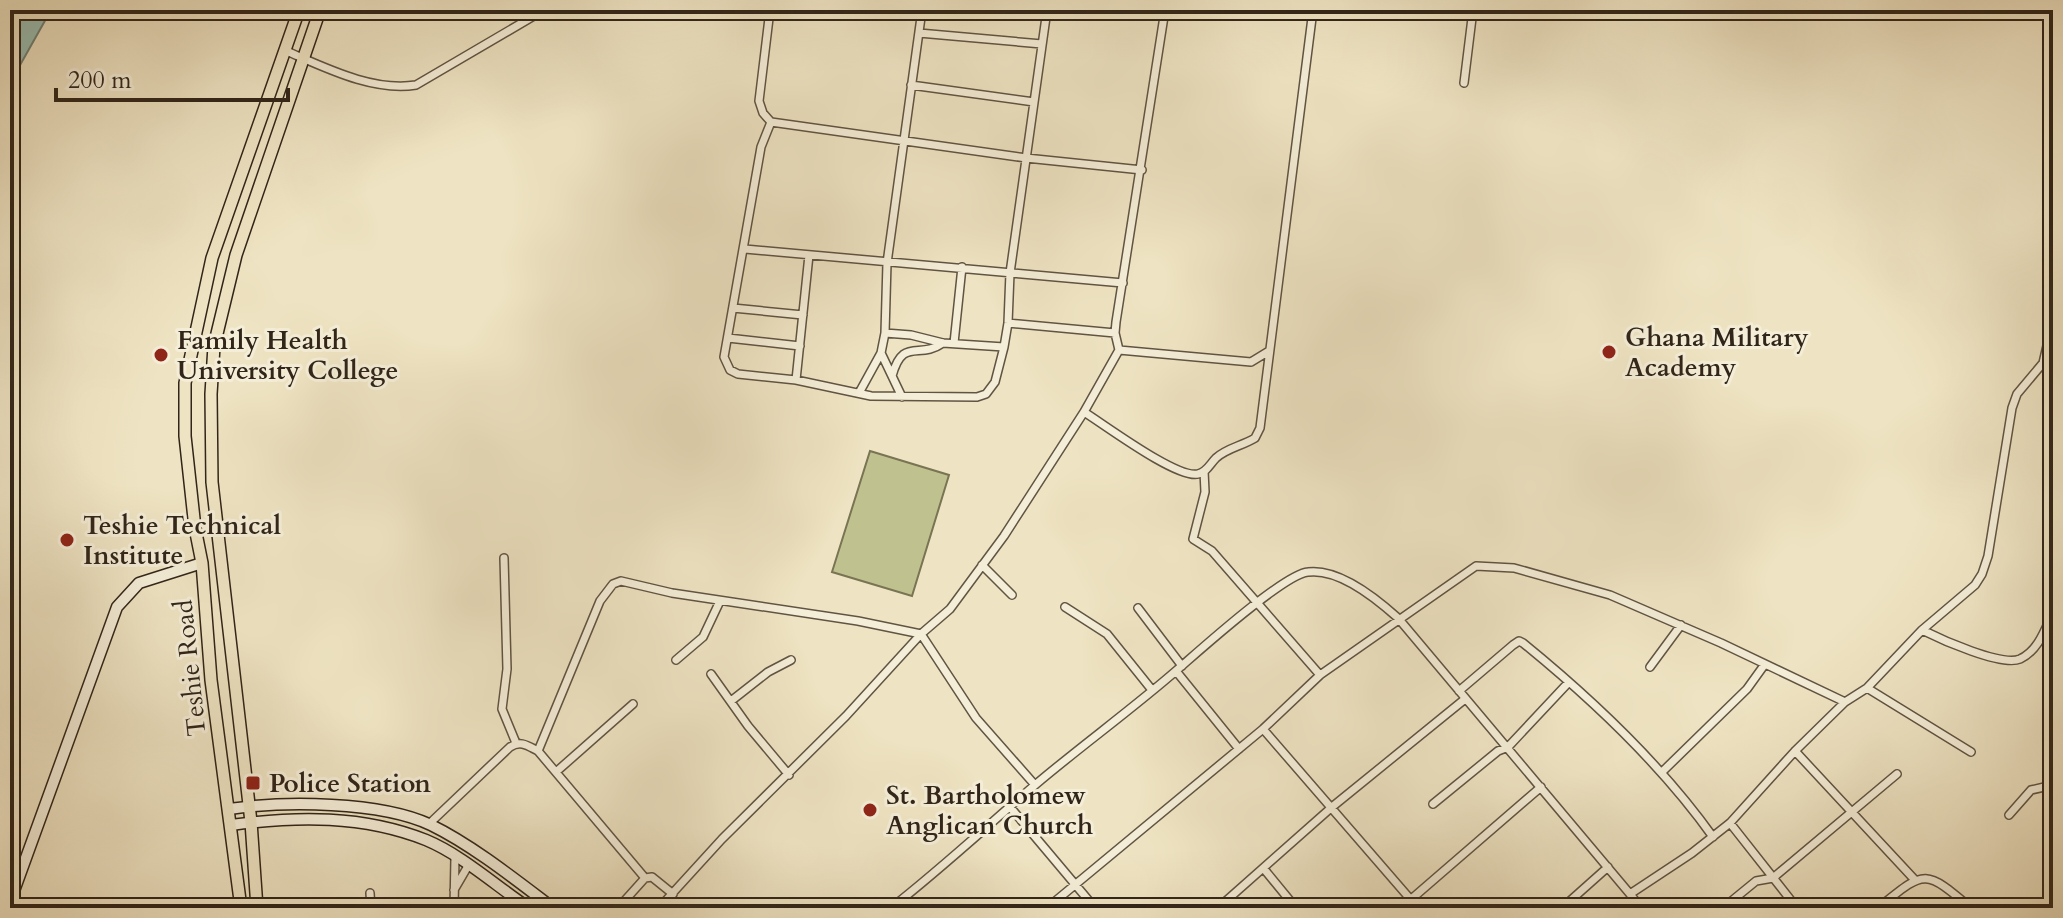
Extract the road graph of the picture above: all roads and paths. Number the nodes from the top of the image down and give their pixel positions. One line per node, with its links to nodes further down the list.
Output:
1 (299, 10): 12 (main road, Teshie Road)
2 (320, 10): 13 (main road, Teshie Road)
3 (544, 10): 13 (street)
4 (770, 10): 17 (street)
5 (922, 10): 10 (street)
6 (1047, 10): 11 (street)
7 (1165, 10): 20 (street)
8 (1313, 10): 39 (street)
9 (1473, 10): 14 (street)
10 (919, 33): 11 (street); 15 (street)
11 (1042, 44): 16 (street)
12 (284, 50): 13 (street); 52 (main road, Teshie Road)
13 (304, 59): 94 (main road, Teshie Road)
14 (1464, 83)
15 (911, 85): 16 (street); 18 (street)
16 (1034, 102): 19 (street)
17 (771, 122): 18 (street); 21 (street)
18 (904, 140): 19 (street); 23 (street)
19 (1026, 158): 20 (street); 25 (street)
20 (1142, 170): 26 (street)
21 (745, 249): 22 (street); 27 (street)
22 (809, 255): 23 (street); 28 (street)
23 (887, 263): 24 (street); 31 (street)
24 (962, 267): 25 (street); 35 (street)
25 (1010, 273): 26 (street); 30 (street)
26 (1123, 283): 32 (street)
27 (733, 308): 28 (street); 33 (street)
28 (803, 315): 36 (street)
29 (2053, 320): 42 (street)
30 (1008, 323): 32 (street); 37 (street)
31 (885, 333): 34 (street); 40 (street)
32 (1115, 333): 38 (street)
33 (728, 338): 36 (street); 46 (street)
34 (943, 343): 35 (street); 45 (street)
35 (954, 343): 37 (street)
36 (800, 346): 46 (street)
37 (1004, 347): 48 (street)
38 (1119, 350): 41 (street); 49 (street)
39 (1269, 351): 41 (street); 44 (street)
40 (881, 353): 45 (street); 47 (street)
41 (1251, 362): 44 (street)
42 (2043, 363): 43 (street); 62 (street)
43 (2053, 364)
44 (1266, 378): 50 (street)
45 (891, 379): 48 (street)
46 (796, 380): 47 (street)
47 (859, 393): 48 (street)
48 (902, 397)
49 (1084, 412): 50 (street); 53 (street)
50 (1204, 471): 56 (street)
51 (504, 558): 80 (street)
52 (202, 563): 97 (main road, Teshie Road); 118 (main road)
53 (982, 565): 54 (street); 63 (street)
54 (1012, 595)
55 (720, 601): 63 (street); 64 (street); 83 (street)
56 (1257, 604): 60 (street); 68 (street); 70 (street)
57 (1065, 607): 73 (street)
58 (1138, 608): 68 (street)
59 (2053, 612): 62 (street)
60 (1398, 618): 61 (street); 70 (street); 74 (street)
61 (1681, 625): 66 (street); 67 (street)
62 (1922, 630): 72 (street)
63 (921, 634): 89 (street); 90 (street)
64 (676, 660)
65 (791, 660): 76 (street)
66 (1765, 664): 77 (street); 87 (street)
67 (1650, 667)
68 (1179, 668): 73 (street); 82 (street)
69 (711, 674): 76 (street)
70 (1320, 675): 79 (street)
71 (1568, 683): 74 (street); 81 (street); 87 (street)
72 (1867, 688): 77 (street); 85 (street)
73 (1152, 690): 90 (street)
74 (1459, 691): 75 (street)
75 (1465, 699): 81 (street); 96 (street)
76 (731, 701): 89 (street)
77 (1845, 702): 84 (street)
78 (633, 704): 86 (street)
79 (1263, 729): 82 (street); 96 (street)
80 (516, 743): 83 (street); 102 (street)
81 (1508, 747): 92 (street); 93 (street)
82 (1239, 749): 112 (street)
83 (538, 751): 86 (street)
84 (1795, 751): 98 (street); 101 (street)
85 (1971, 752)
86 (556, 772): 109 (street)
87 (1662, 772): 104 (street)
88 (1897, 774): 98 (street)
89 (789, 775): 115 (street)
90 (1035, 785): 95 (street)
91 (2053, 786): 99 (street)
92 (1541, 787): 107 (street); 117 (street)
93 (1433, 804)
94 (249, 806): 97 (main road); 100 (main road, Teshie Road); 102 (main road)
95 (1010, 807): 112 (street); 120 (street)
96 (1332, 807): 108 (street); 117 (street)
97 (229, 809): 103 (main road, Teshie Road)
98 (1854, 812): 110 (street); 111 (street)
99 (2009, 815)
100 (251, 822): 103 (main road); 105 (main road); 122 (main road, Teshie Road)
101 (1730, 823): 104 (street); 110 (street)
102 (429, 824): 126 (main road)
103 (231, 825): 121 (main road, Teshie Road)
104 (1713, 837): 116 (street)
105 (455, 857): 106 (main road); 113 (street)
106 (468, 866): 113 (street); 125 (main road)
107 (1608, 867): 116 (street); 134 (street)
108 (1264, 869): 130 (street); 131 (street)
109 (645, 878): 115 (street); 127 (street)
110 (1773, 878): 136 (street); 137 (street)
111 (1914, 879): 138 (street); 139 (street)
112 (1076, 884): 128 (street); 129 (street)
113 (453, 892): 124 (street)
114 (370, 893): 123 (street)
115 (673, 894): 119 (street)
116 (1630, 894): 135 (street)
117 (1411, 900): 132 (street); 133 (street)
118 (10, 902)
119 (666, 906)
120 (897, 906)
121 (241, 908)
122 (257, 908)
123 (371, 908)
124 (454, 908)
125 (529, 908)
126 (553, 908)
127 (618, 908)
128 (1047, 908)
129 (1095, 908)
130 (1218, 908)
131 (1296, 908)
132 (1401, 908)
133 (1418, 908)
134 (1562, 908)
135 (1641, 908)
136 (1723, 908)
137 (1797, 908)
138 (1878, 908)
139 (1971, 908)

